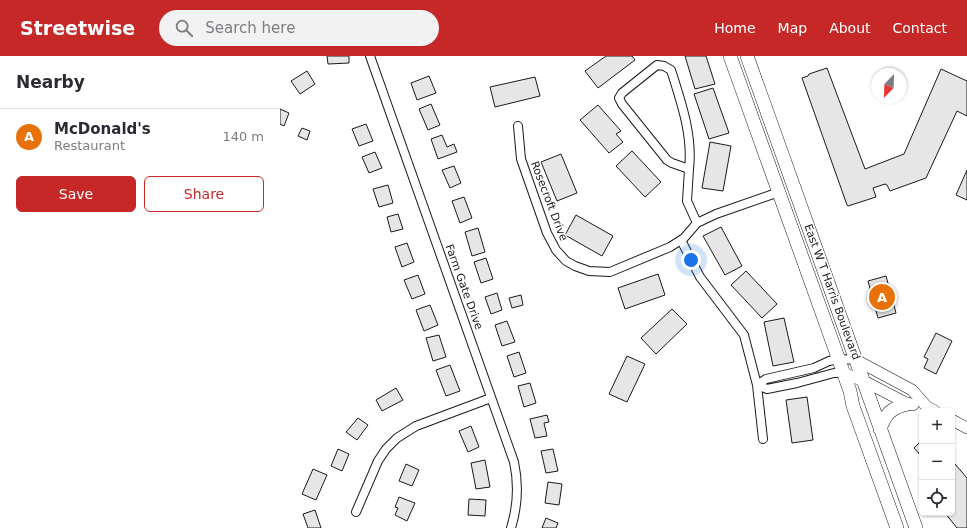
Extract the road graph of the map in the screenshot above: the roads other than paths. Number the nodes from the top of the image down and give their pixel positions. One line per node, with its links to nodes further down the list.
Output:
1 (370, 56): 14 (street, Farm Gate Drive)
2 (730, 56): 6 (main road, East W T Harris Boulevard)
3 (747, 56): 10 (main road, East W T Harris Boulevard)
4 (518, 126): 8 (street, Rosecroft Drive)
5 (689, 169): 5 (street); 7 (street)
6 (779, 192): 7 (street, Rosecroft Drive); 9 (main road, East W T Harris Boulevard)
7 (697, 223): 8 (street, Rosecroft Drive)
8 (681, 240): 13 (street)
9 (839, 359): 10 (street); 11 (main road, East W T Harris Boulevard); 13 (street)
10 (856, 360): 12 (main road, East W T Harris Boulevard); 17 (street)
11 (843, 373): 12 (street); 13 (street); 24 (main road, East W T Harris Boulevard)
12 (864, 381): 15 (street); 20 (main road, East W T Harris Boulevard)
13 (757, 385): 21 (street)
14 (491, 398): 22 (street); 23 (street, Farm Gate Drive)
15 (908, 404): 16 (street); 20 (main road)
16 (926, 408)
17 (930, 408)
18 (955, 422): 19 (street)
19 (967, 428)
20 (880, 429): 25 (main road, East W T Harris Boulevard)
21 (763, 439)
22 (356, 512)
23 (511, 528)
24 (896, 528)
25 (916, 528)

